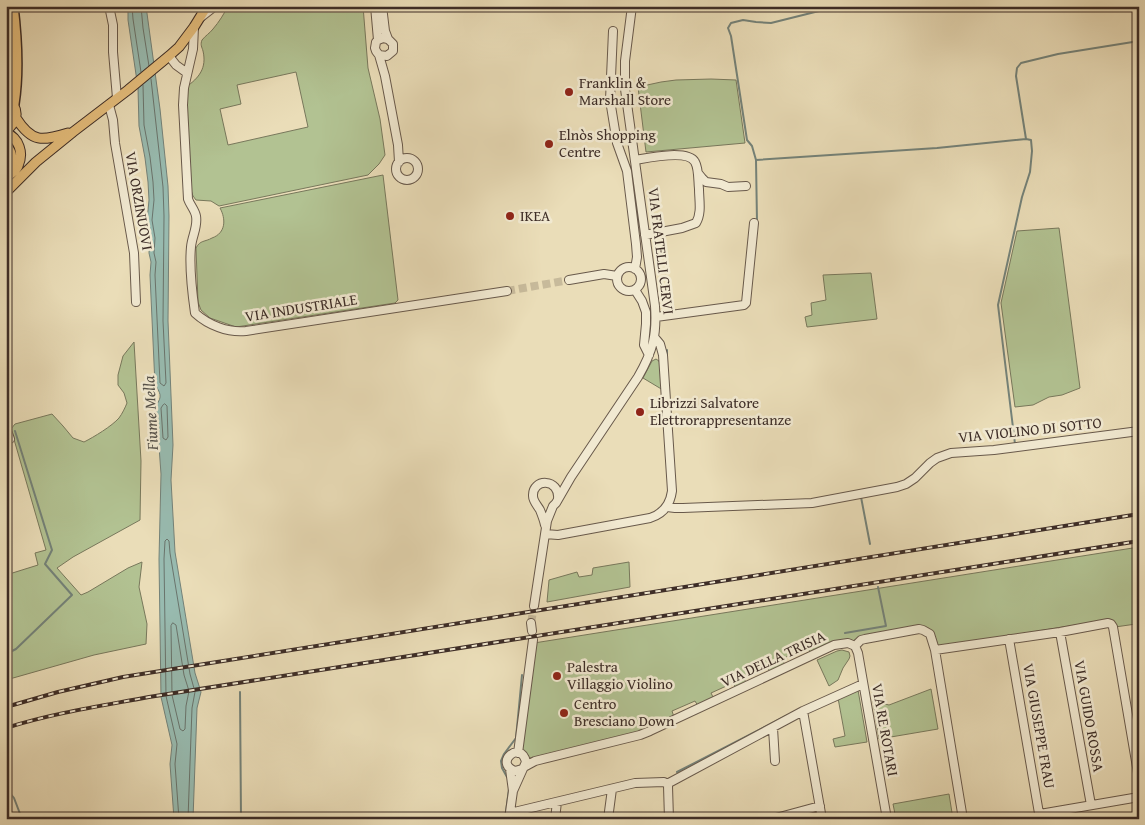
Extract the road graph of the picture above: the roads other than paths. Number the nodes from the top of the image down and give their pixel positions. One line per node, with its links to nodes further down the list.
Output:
1 (12, 6): 16 (highway)
2 (109, 6): 20 (street)
3 (207, 6): 8 (main road)
4 (215, 6): 8 (street)
5 (375, 6): 12 (street)
6 (382, 6): 11 (street)
7 (632, 6): 29 (street, VIA FRATELLI CERVI)
8 (200, 18): 9 (main road)
9 (194, 27): 15 (main road); 17 (street, VIA INDUSTRIALE)
10 (612, 31): 40 (street)
11 (388, 39): 12 (street); 14 (street)
12 (378, 40): 13 (street)
13 (380, 55): 14 (street); 18 (street)
14 (390, 55): 18 (street)
15 (169, 56): 17 (street); 20 (main road)
16 (15, 64): 19 (highway); 21 (highway)
17 (188, 73): 44 (street, VIA INDUSTRIALE)
18 (385, 76): 27 (street)
19 (6, 83)
20 (117, 98): 22 (main road)
21 (10, 102): 23 (main road)
22 (108, 105): 25 (main road); 45 (street, VIA ORZINUOVI)
23 (16, 118): 24 (main road); 25 (main road)
24 (6, 132): 34 (main road)
25 (73, 132): 30 (main road)
26 (6, 145): 33 (main road)
27 (398, 145): 28 (street); 31 (street)
28 (409, 158): 31 (street); 31 (street)
29 (635, 160): 32 (street); 39 (street, VIA FRATELLI CERVI)
30 (36, 162): 35 (main road); 37 (main road)
31 (399, 162)
32 (697, 171): 36 (street); 39 (street)
33 (6, 172)
34 (6, 178)
35 (6, 183)
36 (746, 186)
37 (6, 192)
38 (754, 223): 46 (street)
39 (646, 235): 46 (street, VIA FRATELLI CERVI)
40 (635, 269): 41 (street); 43 (street)
41 (617, 276): 42 (street); 43 (street)
42 (569, 280)
43 (635, 290): 48 (street)
44 (507, 291)
45 (136, 302)
46 (656, 317): 47 (street, VIA FRATELLI CERVI)
47 (655, 338): 48 (street, VIA FRATELLI CERVI); 56 (street)
48 (649, 355): 52 (street, VIA FRATELLI CERVI)
49 (6, 428): 51 (street)
50 (1139, 432): 56 (street, VIA VIOLINO DI SOTTO)
51 (10, 439)
52 (571, 477): 53 (street, VIA FRATELLI CERVI); 54 (street, VIA FRATELLI CERVI)
53 (556, 488): 54 (street, VIA FRATELLI CERVI); 55 (street)
54 (555, 503): 55 (street); 57 (street, VIA FRATELLI CERVI)
55 (537, 505): 57 (street)
56 (667, 507): 57 (street, VIA VIOLINO DI SOTTO)
57 (545, 530): 58 (street)
58 (534, 606)
59 (1060, 632): 60 (street); 71 (street); 77 (street, VIA GUIDO ROSSA)
60 (1010, 639): 63 (street); 80 (street, VIA GIUSEPPE FRAU)
61 (533, 640): 67 (street)
62 (855, 646): 63 (street, VIA DELLA TRISIA); 64 (street, VIA RE ROTARI); 69 (street, VIA DELLA TRISIA)
63 (935, 650): 87 (street, VIA DELLA TRISIA)
64 (863, 684): 65 (street); 86 (street, VIA RE ROTARI)
65 (802, 711): 66 (street); 78 (street)
66 (773, 728): 68 (street); 72 (street)
67 (518, 752): 69 (street); 70 (street)
68 (775, 761)
69 (524, 765): 70 (street); 74 (street)
70 (510, 769): 74 (street)
71 (1139, 779)
72 (667, 784): 73 (street); 83 (street)
73 (612, 789): 76 (street); 82 (street)
74 (513, 791): 79 (street)
75 (1139, 797): 77 (street)
76 (557, 802): 79 (street); 81 (street)
77 (1091, 805): 80 (street)
78 (820, 806): 84 (street); 85 (street)
79 (510, 816)
80 (1040, 817)
81 (555, 819)
82 (608, 819)
83 (670, 819)
84 (772, 819)
85 (822, 819)
86 (887, 819)
87 (963, 819)

